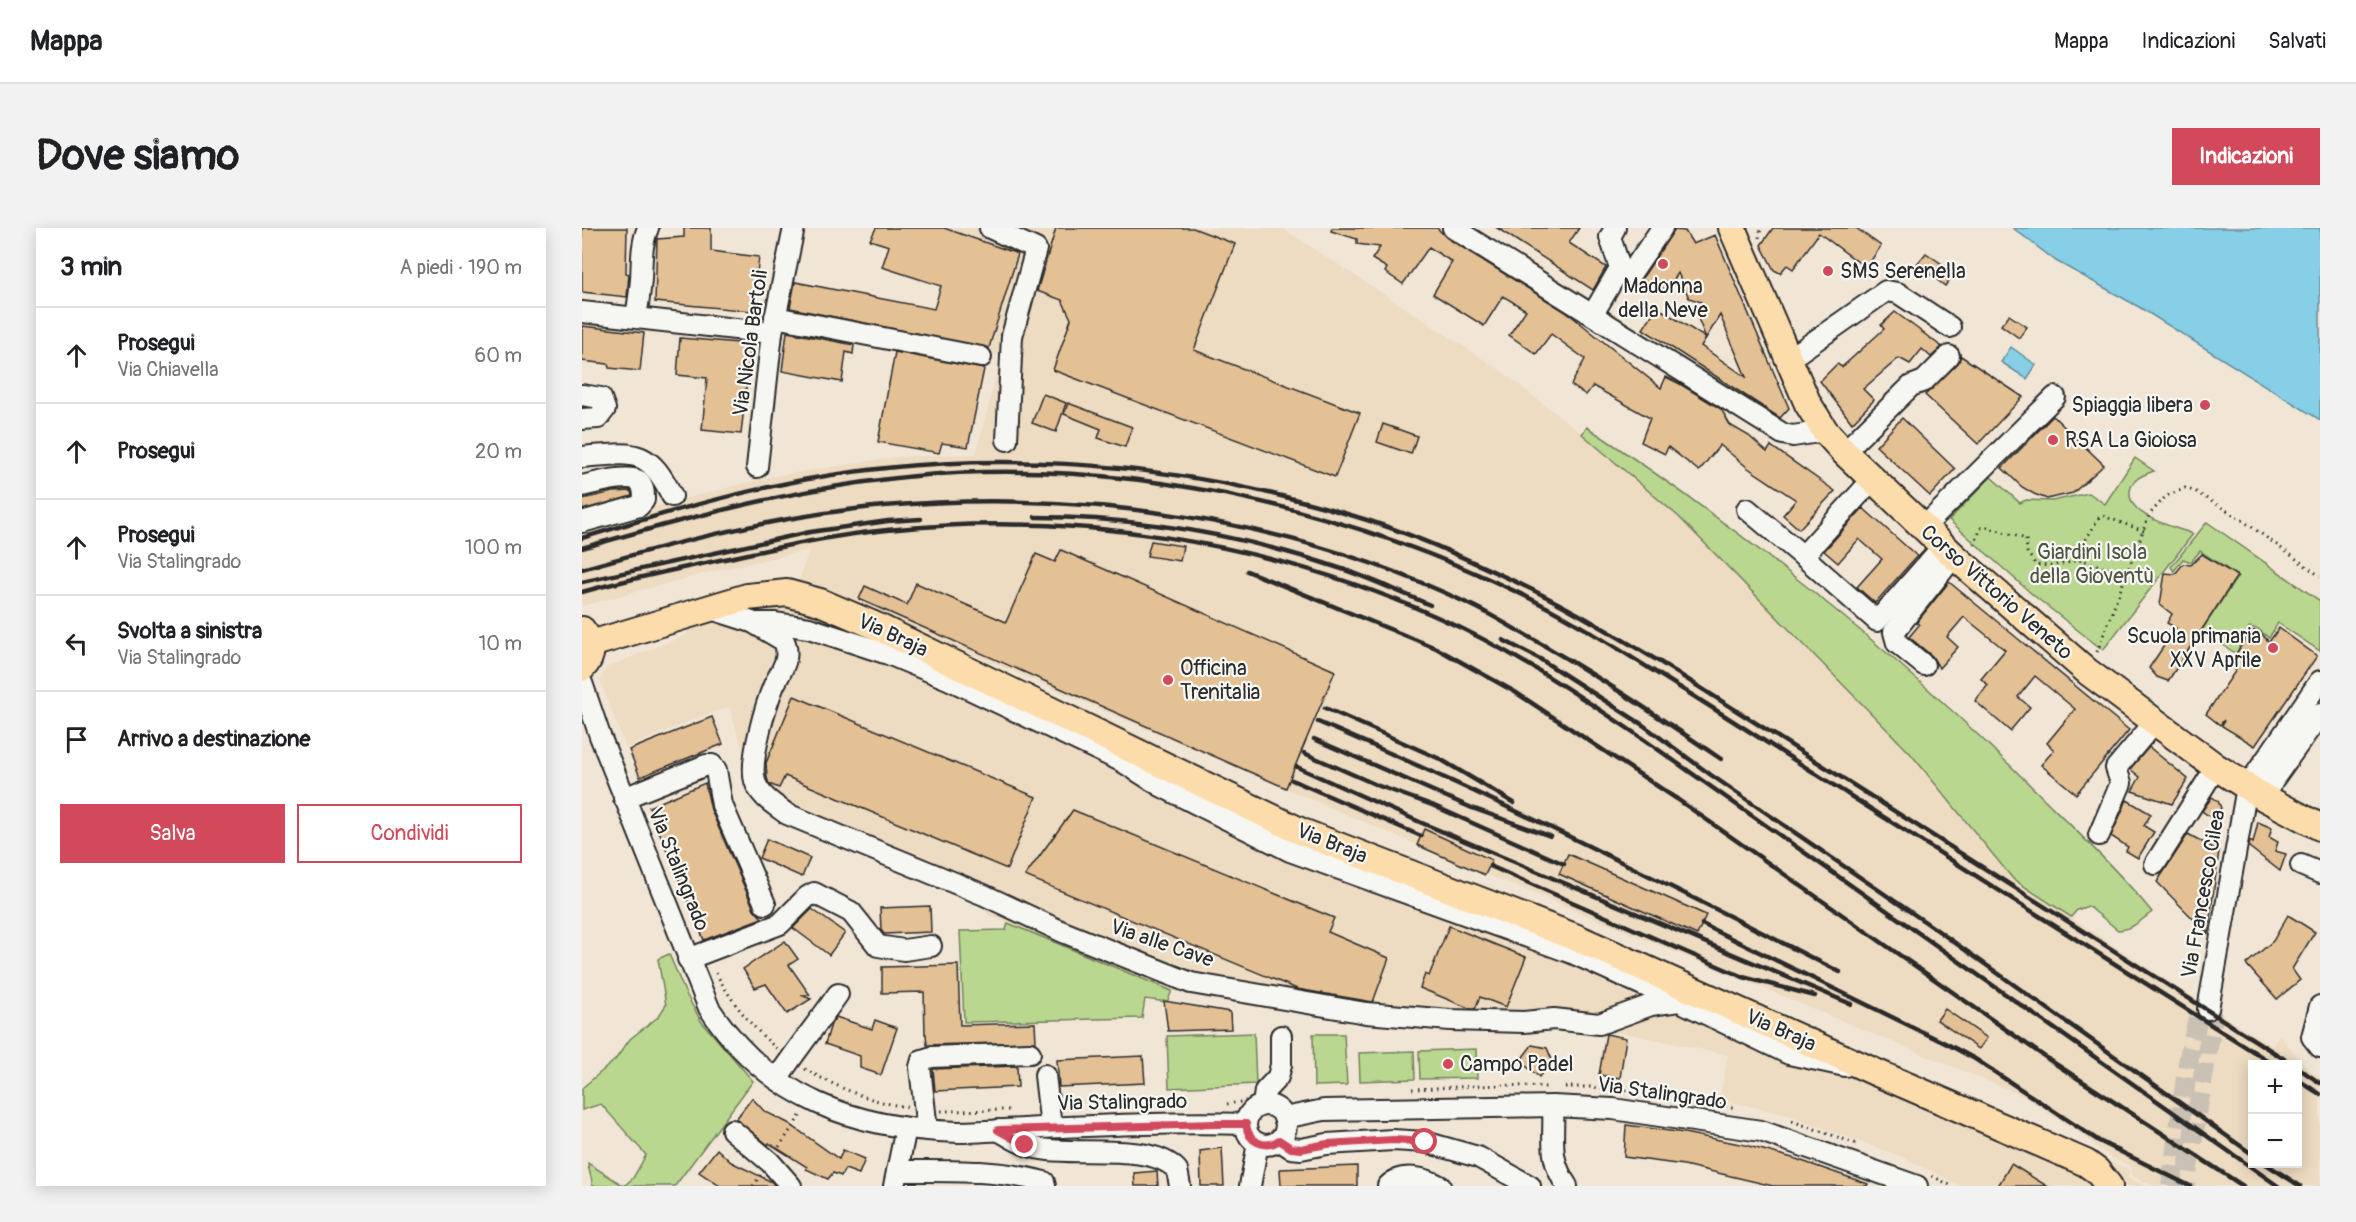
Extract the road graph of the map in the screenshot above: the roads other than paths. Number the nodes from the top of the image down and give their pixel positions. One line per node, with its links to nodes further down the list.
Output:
1 (648, 228): 12 (street)
2 (794, 228): 13 (street, Via Nicola Bartoli)
3 (990, 228): 22 (street)
4 (1453, 228): 8 (street)
5 (1615, 228): 11 (street)
6 (1662, 228): 9 (street)
7 (1732, 228): 17 (main road, Corso Vittorio Veneto)
8 (1481, 235): 11 (street)
9 (1629, 276)
10 (582, 312): 12 (street)
11 (1593, 314): 21 (street)
12 (636, 317): 13 (street)
13 (774, 325): 16 (street); 25 (street, Via Nicola Bartoli)
14 (1950, 327): 17 (street)
15 (1949, 356): 23 (street)
16 (981, 357)
17 (1789, 359): 21 (main road, Corso Vittorio Veneto)
18 (582, 395): 20 (street)
19 (2055, 397): 31 (street)
20 (582, 419)
21 (1825, 431): 23 (main road, Corso Vittorio Veneto)
22 (1007, 440)
23 (1844, 452): 26 (main road, Corso Vittorio Veneto)
24 (582, 457): 28 (street)
25 (757, 467)
26 (1872, 480): 31 (main road, Corso Vittorio Veneto); 33 (street)
27 (582, 486): 30 (street)
28 (672, 496)
29 (1747, 509): 33 (street)
30 (582, 522)
31 (1923, 528): 32 (main road, Corso Vittorio Veneto)
32 (1957, 550): 33 (street); 37 (street); 42 (main road, Corso Vittorio Veneto)
33 (1807, 552)
34 (708, 608): 35 (street, Via alle Cave); 36 (main road, Via Braja); 62 (main road, Via Braja)
35 (752, 622): 56 (street); 56 (street, Via alle Cave)
36 (586, 637): 38 (main road)
37 (1924, 665)
38 (582, 668)
39 (2320, 681): 45 (street)
40 (582, 683): 46 (street, Via Stalingrado)
41 (2320, 714): 45 (street)
42 (2150, 720): 43 (main road, Corso Vittorio Veneto); 44 (street); 48 (street)
43 (2216, 767): 45 (main road, Corso Vittorio Veneto); 49 (street)
44 (2104, 770)
45 (2256, 793): 47 (main road, Corso Vittorio Veneto); 58 (street, Via Francesco Cilea)
46 (624, 798): 52 (street, Via Stalingrado); 54 (street, Via Stalingrado)
47 (2320, 827)
48 (2099, 835)
49 (2155, 864)
50 (2301, 865): 51 (street)
51 (2320, 873)
52 (765, 904)
53 (932, 946): 54 (street, Via Stalingrado)
54 (688, 959): 64 (street, Via Stalingrado)
55 (838, 994): 64 (street)
56 (1678, 1001): 62 (street)
57 (2320, 1006): 60 (street)
58 (2208, 1009)
59 (1281, 1035): 65 (street)
60 (2320, 1047)
61 (1030, 1053): 72 (street)
62 (1875, 1072): 76 (main road, Via Braja)
63 (1046, 1075): 69 (street)
64 (777, 1079): 70 (street, Via Stalingrado)
65 (1263, 1105): 67 (street); 68 (street)
66 (1553, 1106): 67 (street, Via Stalingrado); 85 (street); 86 (street, Via Stalingrado)
67 (1284, 1118): 74 (street)
68 (1246, 1124): 69 (street, Via Stalingrado); 75 (street)
69 (1051, 1127): 73 (street, Via Stalingrado)
70 (906, 1128): 72 (street, Via Stalingrado); 77 (street)
71 (732, 1130): 78 (street)
72 (927, 1130): 73 (street, Via Stalingrado)
73 (998, 1130): 80 (street)
74 (1279, 1140): 75 (street); 84 (street)
75 (1258, 1143): 81 (street)
76 (2072, 1158): 87 (main road, Via Braja); 88 (main road, Via Braja)
77 (896, 1178): 79 (street)
78 (791, 1186)
79 (1046, 1186)
80 (1180, 1186)
81 (1250, 1186)
82 (1388, 1186): 83 (street)
83 (1440, 1186)
84 (1530, 1186)
85 (1567, 1186)
86 (1917, 1186)
87 (2094, 1186)
88 (2109, 1186)

